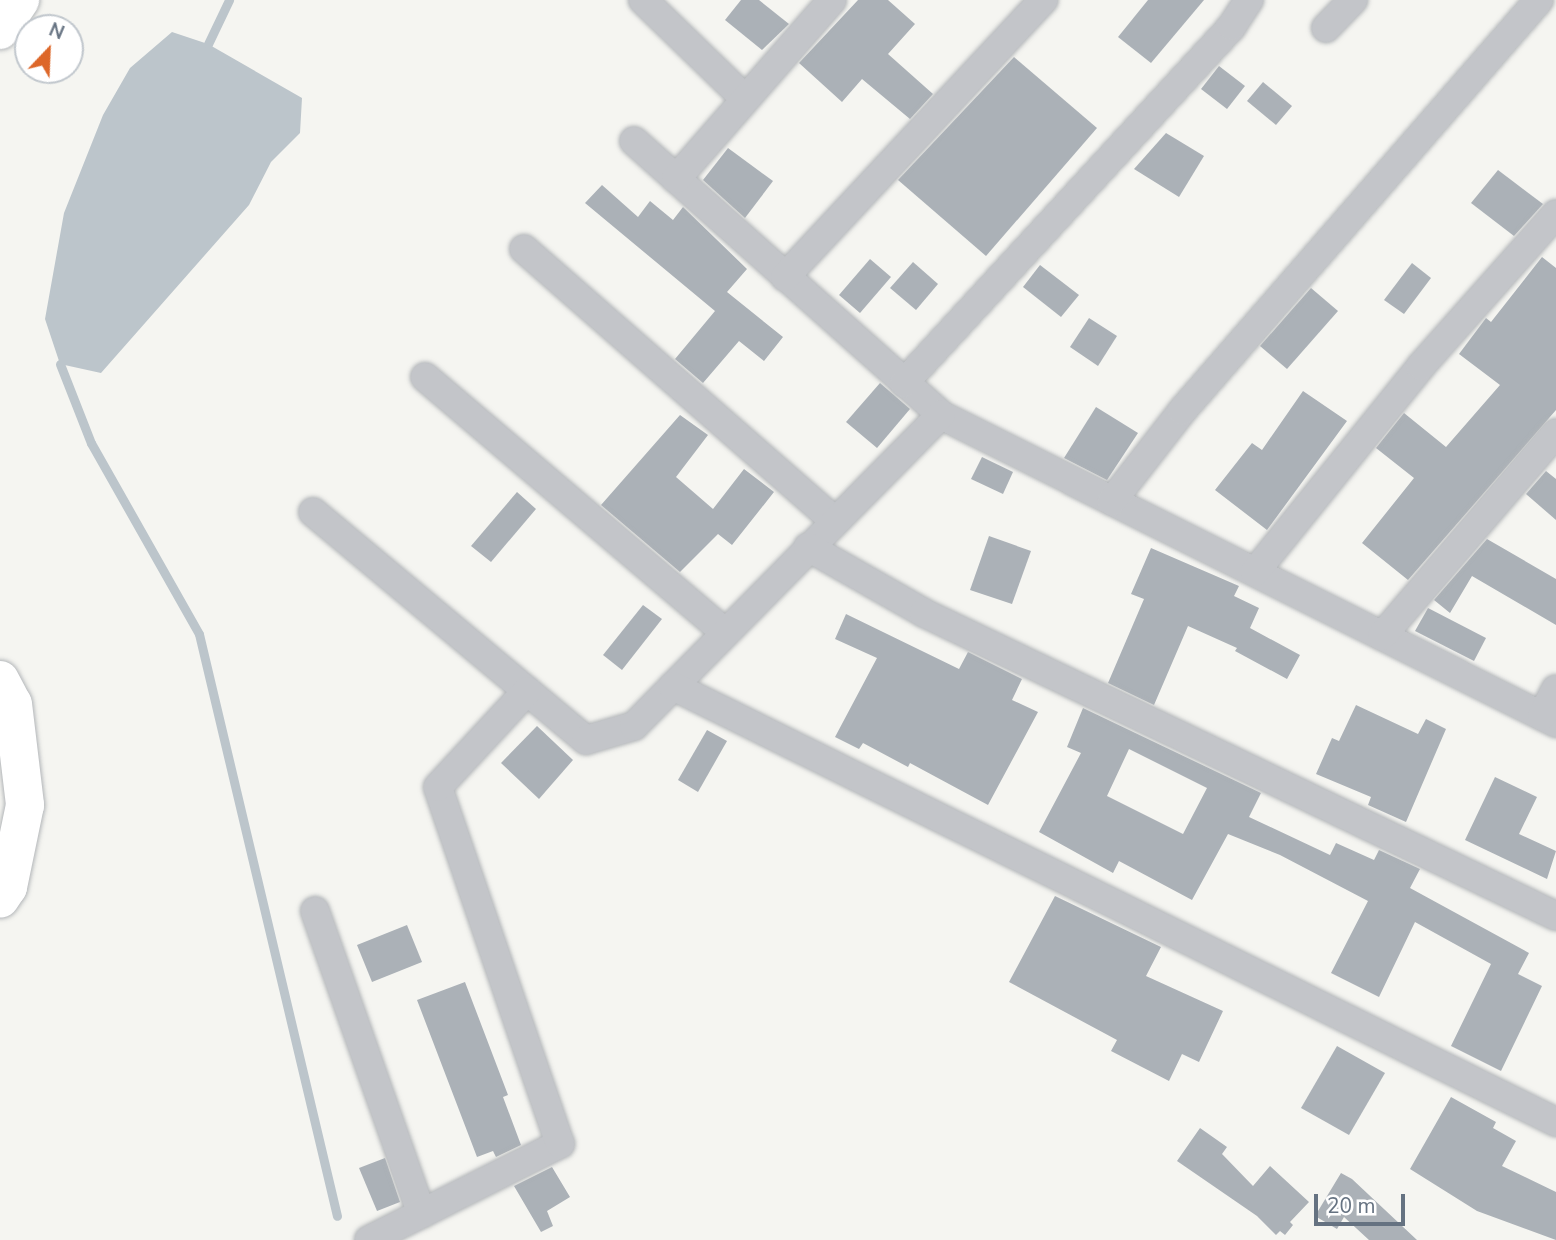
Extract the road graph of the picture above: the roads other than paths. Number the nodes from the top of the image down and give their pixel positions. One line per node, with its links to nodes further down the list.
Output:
1 (20, 0): 9 (highway)
2 (643, 0): 10 (street)
3 (832, 0): 10 (street)
4 (1043, 0): 15 (street)
5 (1249, 0): 17 (street)
6 (1353, 0): 8 (street)
7 (1539, 0): 20 (street)
8 (1326, 28)
9 (0, 30)
10 (746, 99): 12 (street)
11 (634, 141): 12 (street)
12 (676, 179): 15 (street)
13 (1556, 214): 24 (street)
14 (524, 249): 22 (street)
15 (785, 276): 17 (street)
16 (425, 377): 25 (street)
17 (904, 383): 18 (street)
18 (941, 415): 20 (street); 22 (street)
19 (1556, 433): 26 (street)
20 (1112, 501): 24 (street)
21 (313, 512): 30 (street)
22 (834, 520): 23 (street)
23 (808, 547): 25 (street); 34 (street)
24 (1255, 572): 26 (street)
25 (725, 632): 28 (street)
26 (1382, 636): 31 (street)
27 (0, 680): 32 (highway)
28 (673, 686): 30 (street); 35 (street)
29 (1556, 689): 31 (street)
30 (527, 691): 36 (street)
31 (1549, 720)
32 (0, 899)
33 (315, 911): 36 (street)
34 (1556, 916)
35 (1556, 1122)
36 (422, 1214): 37 (street)
37 (369, 1240)

